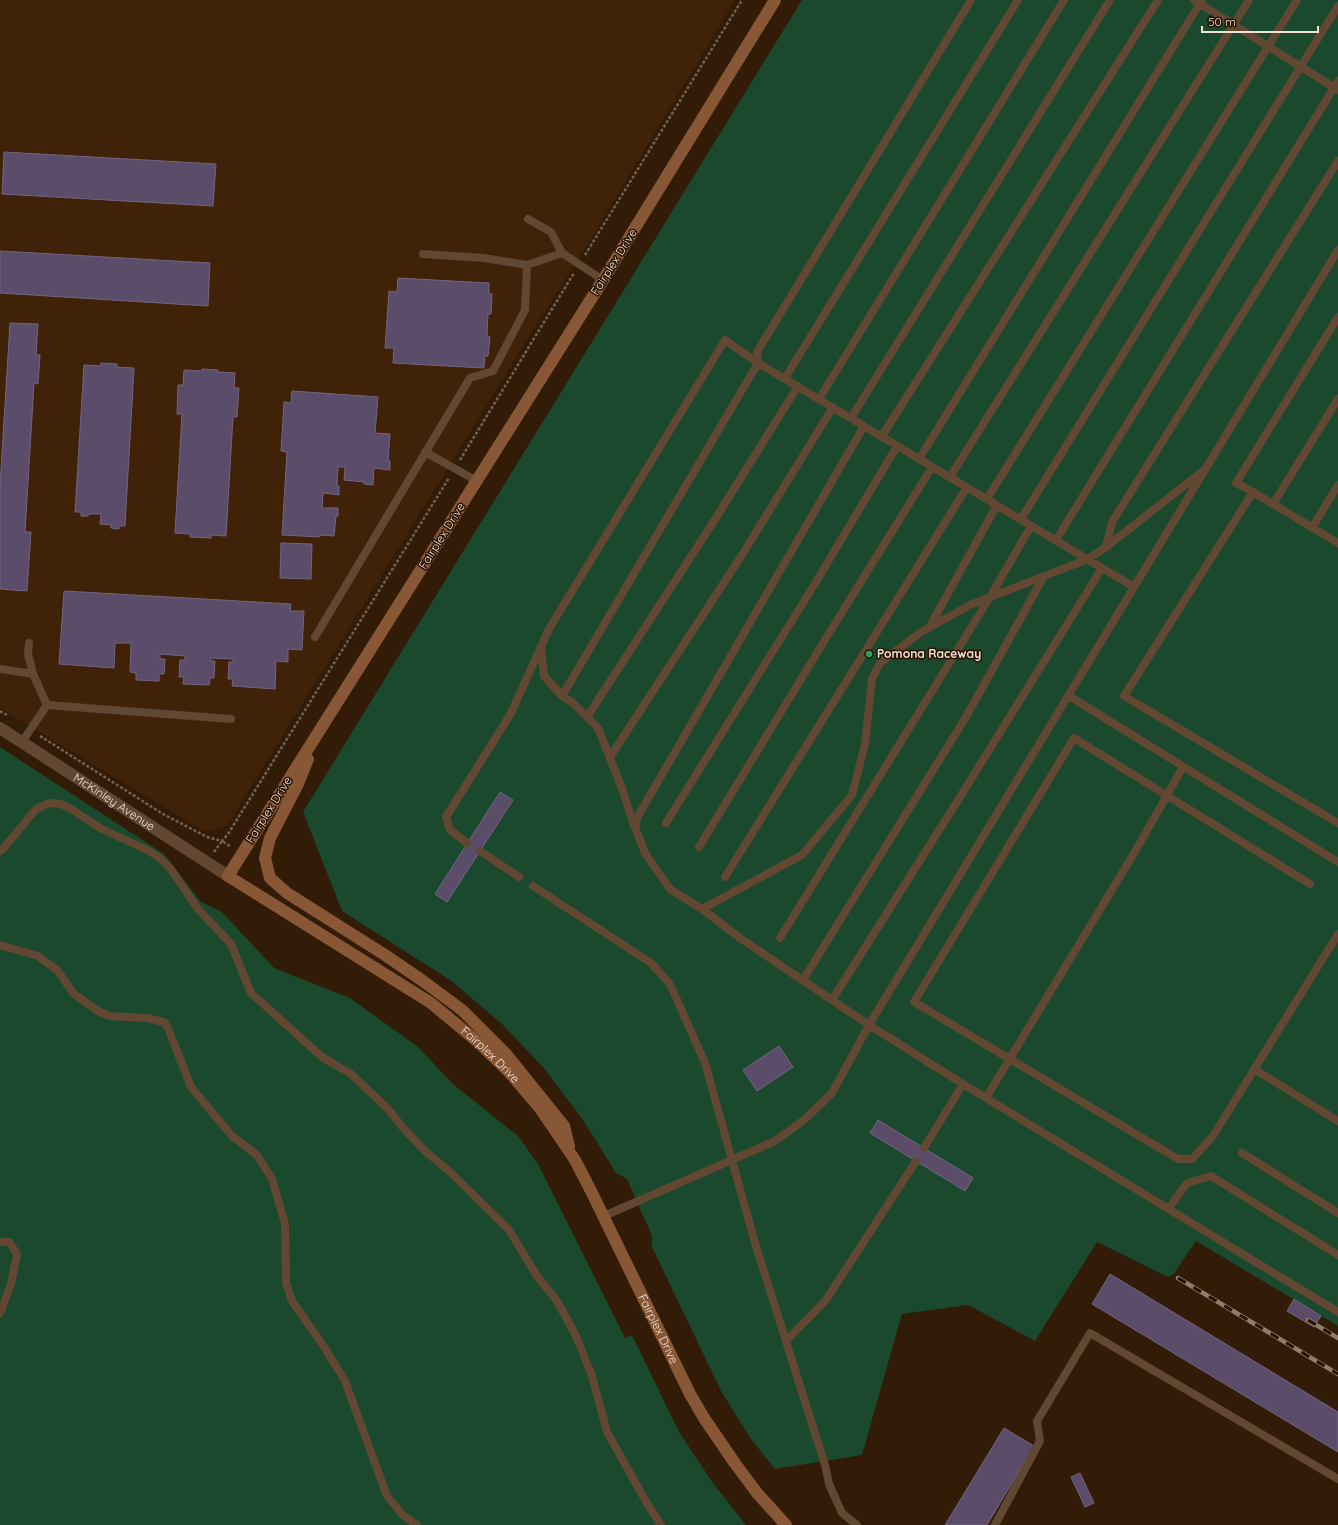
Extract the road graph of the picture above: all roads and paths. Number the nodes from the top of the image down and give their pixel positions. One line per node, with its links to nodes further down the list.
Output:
1 (742, 0): 21 (path)
2 (775, 0): 23 (street, Fairplex Drive)
3 (971, 0): 25 (lane)
4 (1018, 0): 26 (lane)
5 (1064, 0): 28 (lane)
6 (1110, 0): 31 (lane)
7 (1158, 0): 33 (lane)
8 (1249, 0): 12 (lane)
9 (1297, 0): 13 (lane)
10 (1198, 1): 12 (lane); 36 (lane)
11 (1338, 6): 14 (lane)
12 (1234, 25): 13 (lane); 40 (lane)
13 (1269, 47): 14 (lane); 45 (lane)
14 (1300, 66): 15 (lane); 48 (lane)
15 (1337, 86): 51 (lane)
16 (1338, 161): 53 (lane)
17 (528, 218): 19 (lane)
18 (1338, 250): 38 (lane)
19 (562, 253): 21 (lane); 22 (lane)
20 (423, 254): 22 (lane)
21 (580, 264): 23 (lane); 39 (path)
22 (527, 265): 35 (lane)
23 (603, 280): 41 (street, Fairplex Drive)
24 (1338, 317): 44 (lane)
25 (758, 362): 26 (lane); 62 (lane); 65 (lane)
26 (785, 378): 27 (lane)
27 (798, 386): 28 (lane); 69 (lane)
28 (819, 399): 30 (lane)
29 (1338, 399): 46 (lane)
30 (833, 407): 31 (lane); 75 (lane)
31 (851, 418): 32 (lane)
32 (864, 426): 33 (lane); 80 (lane)
33 (882, 436): 34 (lane)
34 (897, 446): 36 (lane); 78 (lane)
35 (425, 452): 39 (lane); 60 (lane)
36 (919, 459): 37 (lane)
37 (932, 466): 40 (lane); 82 (lane)
38 (1206, 468): 53 (lane); 57 (lane)
39 (454, 469): 41 (lane); 72 (path)
40 (950, 477): 43 (lane)
41 (477, 481): 73 (street, Fairplex Drive)
42 (1338, 485): 50 (lane)
43 (967, 487): 45 (lane); 88 (lane)
44 (1253, 492): 46 (lane); 79 (lane)
45 (988, 499): 47 (lane)
46 (1273, 504): 50 (lane)
47 (997, 505): 48 (lane); 59 (lane)
48 (1021, 519): 49 (lane)
49 (1032, 526): 51 (lane); 58 (lane)
50 (1312, 528): 52 (lane)
51 (1056, 540): 54 (lane)
52 (1338, 543)
53 (1106, 547): 54 (lane)
54 (1088, 560): 55 (lane); 56 (lane)
55 (1102, 568): 57 (lane); 96 (lane)
56 (1044, 576): 58 (lane); 95 (lane)
57 (1134, 588): 66 (lane)
58 (990, 597): 59 (lane); 93 (lane)
59 (930, 627): 91 (lane)
60 (315, 636)
61 (29, 643): 64 (lane)
62 (541, 647): 65 (lane); 81 (lane)
63 (0, 669): 64 (lane)
64 (33, 674): 67 (lane)
65 (562, 696): 69 (lane)
66 (1069, 696): 76 (lane); 97 (lane)
67 (47, 705): 70 (lane); 72 (lane)
68 (0, 711): 72 (path)
69 (587, 717): 75 (lane)
70 (231, 719)
71 (0, 728): 74 (street, McKinley Avenue)
72 (30, 730): 74 (lane)
73 (319, 732): 86 (street, Fairplex Drive); 105 (street)
74 (22, 742): 86 (street, McKinley Avenue)
75 (610, 757): 80 (lane)
76 (1183, 767): 77 (lane); 85 (lane)
77 (1167, 796): 89 (lane); 98 (lane); 98 (lane)
78 (666, 823)
79 (1338, 824)
80 (635, 827): 91 (lane)
81 (467, 843)
82 (699, 846)
83 (0, 851): 117 (lane)
84 (480, 851): 87 (lane)
85 (1338, 862)
86 (228, 876): 105 (street, Fairplex Drive)
87 (519, 877)
88 (725, 877)
89 (1310, 884)
90 (533, 886): 114 (lane)
91 (702, 909): 95 (lane)
92 (1338, 934): 99 (lane)
93 (780, 938)
94 (0, 945): 116 (lane)
95 (803, 980): 96 (lane)
96 (832, 1000): 97 (lane)
97 (869, 1025): 100 (lane); 109 (lane)
98 (1009, 1058): 99 (lane); 101 (lane)
99 (1254, 1069): 102 (lane)
100 (963, 1084): 101 (lane); 103 (lane)
101 (986, 1098): 107 (lane)
102 (1338, 1120)
103 (924, 1148)
104 (1242, 1153): 108 (lane)
105 (570, 1154): 109 (street, Fairplex Drive)
106 (916, 1161): 114 (lane)
107 (1168, 1209): 111 (lane); 112 (lane)
108 (1338, 1213)
109 (604, 1216): 118 (street, Fairplex Drive)
110 (0, 1242): 113 (lane)
111 (1338, 1255)
112 (1338, 1312)
113 (0, 1313)
114 (786, 1341): 119 (lane)
115 (1338, 1479): 120 (lane)
116 (417, 1525)
117 (660, 1525)
118 (786, 1525)
119 (857, 1525)
120 (995, 1525)

